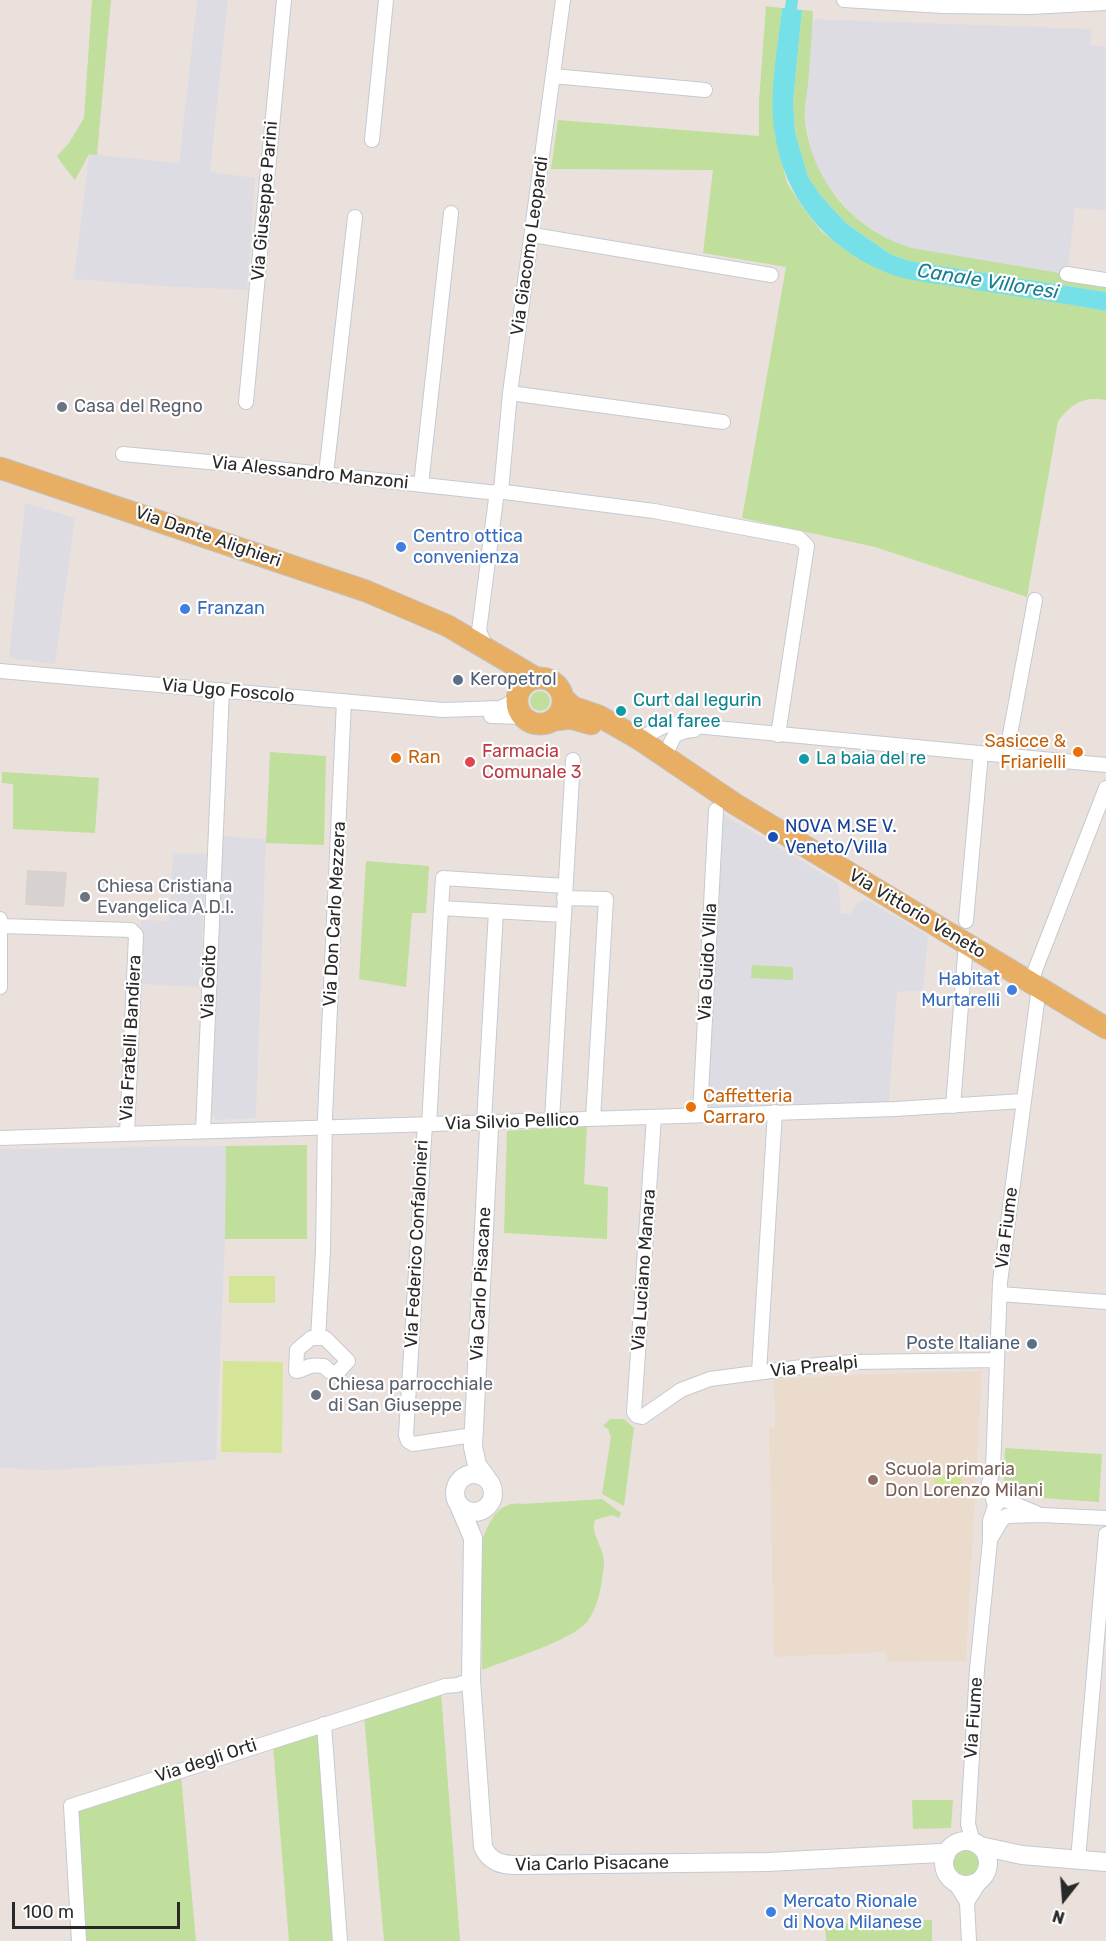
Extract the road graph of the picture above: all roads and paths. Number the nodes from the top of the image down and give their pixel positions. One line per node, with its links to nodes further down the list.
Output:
1 (284, 0): 17 (street, Via Giuseppe Parini)
2 (386, 0): 9 (street)
3 (563, 0): 7 (street, Via Giacomo Leopardi)
4 (844, 0): 5 (street)
5 (1030, 3): 6 (street)
6 (1106, 3)
7 (552, 76): 8 (street); 12 (street, Via Giacomo Leopardi)
8 (705, 90)
9 (372, 140)
10 (450, 213): 22 (street)
11 (355, 217): 21 (street)
12 (533, 235): 14 (street); 16 (street, Via Giacomo Leopardi)
13 (1067, 274): 15 (street)
14 (771, 275)
15 (1106, 280)
16 (510, 393): 18 (street); 23 (street, Via Giacomo Leopardi)
17 (246, 402)
18 (723, 422)
19 (123, 454): 21 (street, Via Alessandro Manzoni)
20 (0, 468): 25 (main road, Via Dante Alighieri)
21 (326, 474): 22 (street, Via Alessandro Manzoni)
22 (421, 485): 23 (street, Via Alessandro Manzoni)
23 (498, 492): 26 (street, Via Giacomo Leopardi); 34 (street, Via Alessandro Manzoni)
24 (1035, 600): 38 (street)
25 (415, 612): 26 (main road, Via Dante Alighieri); 29 (main road, Via Dante Alighieri)
26 (486, 647): 29 (main road, Via Dante Alighieri)
27 (0, 671): 28 (street, Via Ugo Foscolo)
28 (222, 690): 31 (street, Via Ugo Foscolo); 64 (street, Via Goito)
29 (524, 696): 30 (main road); 31 (street, Via Ugo Foscolo); 32 (main road)
30 (564, 699): 32 (main road); 35 (main road, Via Vittorio Veneto)
31 (344, 701): 63 (street, Via Don Carlo Mezzera)
32 (555, 720): 42 (main road, Via Vittorio Veneto)
33 (711, 729): 34 (street); 35 (street); 37 (street)
34 (778, 735): 36 (street)
35 (639, 739): 37 (main road, Via Vittorio Veneto)
36 (981, 753): 38 (street); 47 (street)
37 (666, 756): 42 (main road, Via Vittorio Veneto)
38 (1006, 756): 40 (street)
39 (573, 760): 43 (street)
40 (1106, 765)
41 (1106, 788): 52 (street, Via Fiume)
42 (722, 805): 49 (main road, Via Vittorio Veneto); 57 (street, Via Guido Villa)
43 (564, 892): 44 (street); 46 (street); 59 (street)
44 (441, 908): 45 (street); 62 (street)
45 (496, 911): 46 (street); 61 (street)
46 (562, 915): 60 (street)
47 (966, 921)
48 (1, 923): 50 (street); 65 (street, Via Fratelli Bandiera)
49 (966, 943): 52 (main road, Via Vittorio Veneto); 55 (street)
50 (0, 980): 51 (street)
51 (0, 987)
52 (1039, 987): 53 (main road, Via Vittorio Veneto); 54 (street, Via Fiume)
53 (1106, 1028)
54 (1023, 1101): 55 (street, Via Silvio Pellico); 67 (street, Via Fiume)
55 (953, 1106): 56 (street, Via Silvio Pellico)
56 (775, 1112): 57 (street, Via Silvio Pellico); 71 (street)
57 (700, 1114): 58 (street, Via Silvio Pellico)
58 (654, 1117): 59 (street, Via Silvio Pellico); 72 (street, Via Luciano Manara)
59 (593, 1119): 60 (street, Via Silvio Pellico)
60 (552, 1120): 61 (street, Via Silvio Pellico)
61 (484, 1122): 62 (street, Via Silvio Pellico); 73 (street, Via Carlo Pisacane)
62 (427, 1124): 63 (street, Via Silvio Pellico); 73 (street, Via Federico Confalonieri)
63 (324, 1128): 64 (street, Via Silvio Pellico); 69 (street, Via Don Carlo Mezzera)
64 (203, 1131): 65 (street, Via Silvio Pellico)
65 (127, 1133): 66 (street, Via Silvio Pellico)
66 (0, 1138)
67 (1000, 1294): 68 (street); 70 (street, Via Fiume)
68 (1106, 1302)
69 (318, 1338)
70 (997, 1360): 71 (street, Via Prealpi); 78 (street, Via Fiume)
71 (759, 1372): 72 (street, Via Prealpi)
72 (642, 1417)
73 (473, 1441): 74 (street, Via Carlo Pisacane); 75 (street, Via Carlo Pisacane)
74 (486, 1477): 75 (street); 77 (street)
75 (460, 1479): 76 (street)
76 (459, 1503): 77 (street); 81 (street, Via Carlo Pisacane)
77 (488, 1506): 81 (street, Via Carlo Pisacane)
78 (1002, 1508): 79 (street); 84 (street, Via Fiume)
79 (1106, 1518)
80 (1106, 1534): 87 (street)
81 (473, 1538): 82 (street, Via Carlo Pisacane)
82 (471, 1680): 83 (street, Via degli Orti); 85 (street, Via Carlo Pisacane)
83 (324, 1724): 92 (street, Via degli Orti); 93 (street)
84 (971, 1843): 85 (street); 86 (street); 89 (street)
85 (946, 1855): 90 (street)
86 (1022, 1855): 87 (street); 89 (street)
87 (1078, 1860): 88 (street)
88 (1106, 1862)
89 (984, 1874): 90 (street); 91 (street)
90 (954, 1881): 91 (street)
91 (967, 1902): 94 (street)
92 (79, 1941)
93 (340, 1941)
94 (969, 1941)

